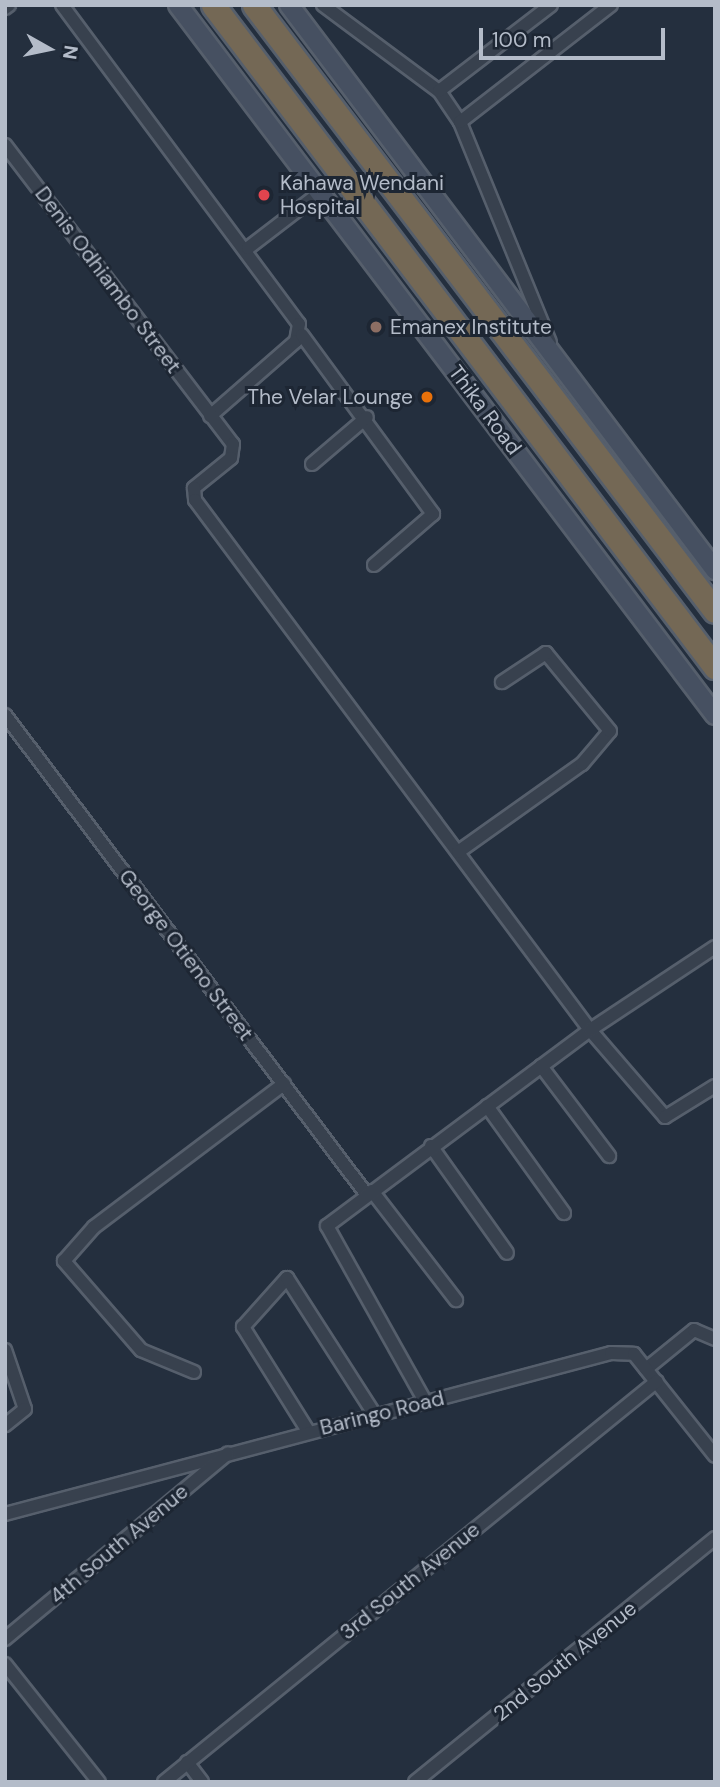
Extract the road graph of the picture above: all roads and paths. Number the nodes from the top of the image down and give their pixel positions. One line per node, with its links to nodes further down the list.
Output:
1 (62, 5): 13 (street)
2 (178, 5): 12 (main road, Thika Road)
3 (213, 5): 22 (highway, Thika Road)
4 (254, 5): 21 (highway)
5 (289, 5): 15 (main road)
6 (323, 5): 9 (street)
7 (551, 5): 9 (street)
8 (611, 5): 10 (street)
9 (439, 91): 10 (street)
10 (460, 122): 15 (street)
11 (5, 145): 16 (street, Denis Odhiambo Street)
12 (321, 192): 13 (street); 25 (main road, Thika Road)
13 (248, 248): 14 (street)
14 (302, 335): 16 (street); 17 (street)
15 (558, 363): 20 (main road)
16 (211, 416): 26 (street, Denis Odhiambo Street)
17 (367, 417): 18 (street); 19 (street)
18 (312, 464)
19 (374, 565)
20 (715, 570)
21 (715, 611)
22 (715, 667)
23 (502, 682): 26 (street)
24 (5, 715): 30 (street, George Otieno Street)
25 (715, 715)
26 (458, 852): 28 (street)
27 (715, 947): 28 (street)
28 (590, 1030): 29 (street); 31 (street)
29 (541, 1066): 32 (street); 34 (street)
30 (284, 1084): 35 (street, George Otieno Street); 42 (street)
31 (715, 1086)
32 (487, 1106): 33 (street); 36 (street)
33 (431, 1146): 35 (street); 37 (street)
34 (609, 1156)
35 (370, 1193): 38 (street, George Otieno Street); 44 (street)
36 (564, 1213)
37 (507, 1253)
38 (456, 1300)
39 (715, 1339): 41 (street)
40 (5, 1350): 46 (street)
41 (646, 1369): 43 (street, Baringo Road); 44 (street, Baringo Road)
42 (194, 1372)
43 (657, 1381): 49 (street, Baringo Road); 54 (street, 3rd South Avenue)
44 (426, 1403): 45 (street, Baringo Road)
45 (375, 1415): 47 (street, Baringo Road); 47 (street)
46 (5, 1425)
47 (308, 1431): 48 (street, Baringo Road)
48 (232, 1449): 50 (street, Baringo Road); 52 (street, 4th South Avenue)
49 (715, 1456)
50 (5, 1514)
51 (715, 1538): 58 (street, 2nd South Avenue)
52 (5, 1639)
53 (5, 1664): 55 (street)
54 (187, 1762): 56 (street, 3rd South Avenue); 57 (street)
55 (99, 1782)
56 (164, 1782)
57 (202, 1782)
58 (415, 1782)

